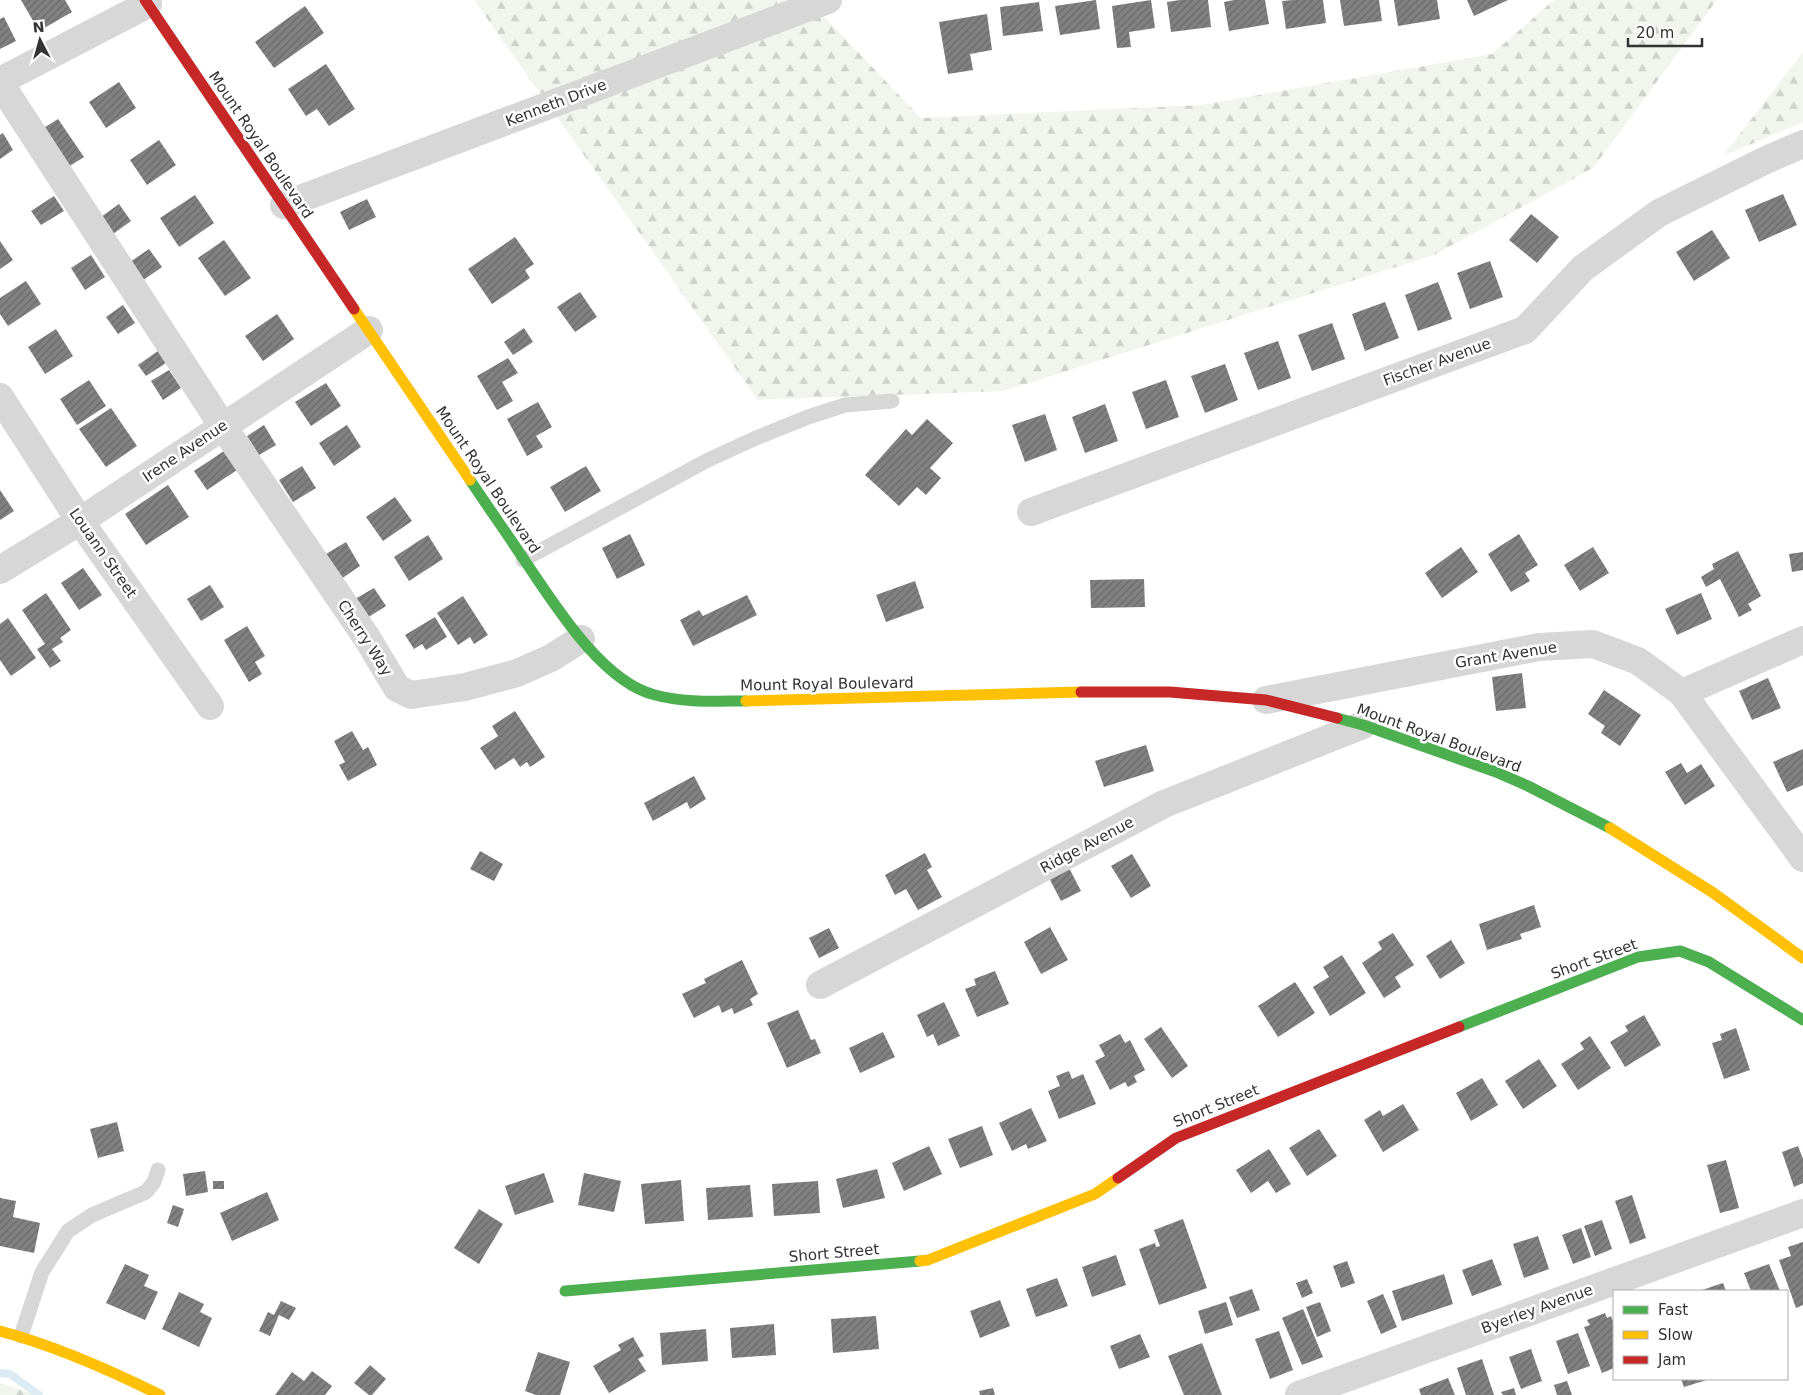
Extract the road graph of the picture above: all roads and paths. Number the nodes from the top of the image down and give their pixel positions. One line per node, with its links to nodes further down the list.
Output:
1 (828, 0): 5 (street, Kenneth Drive)
2 (146, 2): 3 (street); 5 (main road, Mount Royal Boulevard)
3 (0, 82): 9 (street, Cherry Way)
4 (1803, 144): 10 (street, Fischer Avenue)
5 (284, 206): 6 (main road, Mount Royal Boulevard)
6 (369, 330): 9 (street, Irene Avenue); 12 (main road, Mount Royal Boulevard)
7 (0, 397): 11 (street, Louann Street)
8 (892, 401): 12 (lane)
9 (222, 426): 11 (street, Irene Avenue); 14 (street, Cherry Way)
10 (1031, 512)
11 (80, 521): 13 (street, Irene Avenue); 18 (street, Louann Street)
12 (523, 560): 14 (main road, Mount Royal Boulevard)
13 (0, 570)
14 (581, 639): 17 (main road, Mount Royal Boulevard)
15 (1803, 640): 16 (street)
16 (1682, 693): 17 (street, Grant Avenue); 20 (street, Grant Avenue)
17 (1266, 700): 19 (main road, Mount Royal Boulevard)
18 (210, 706)
19 (1363, 725): 21 (main road, Mount Royal Boulevard); 22 (street, Ridge Avenue)
20 (1803, 858)
21 (1803, 958)
22 (820, 984)
23 (1803, 1020): 26 (main road, Short Street)
24 (158, 1170): 28 (lane)
25 (1803, 1213): 30 (street, Byerley Avenue)
26 (565, 1291)
27 (0, 1331): 28 (main road)
28 (21, 1336): 29 (main road)
29 (160, 1395)
30 (1299, 1395)

